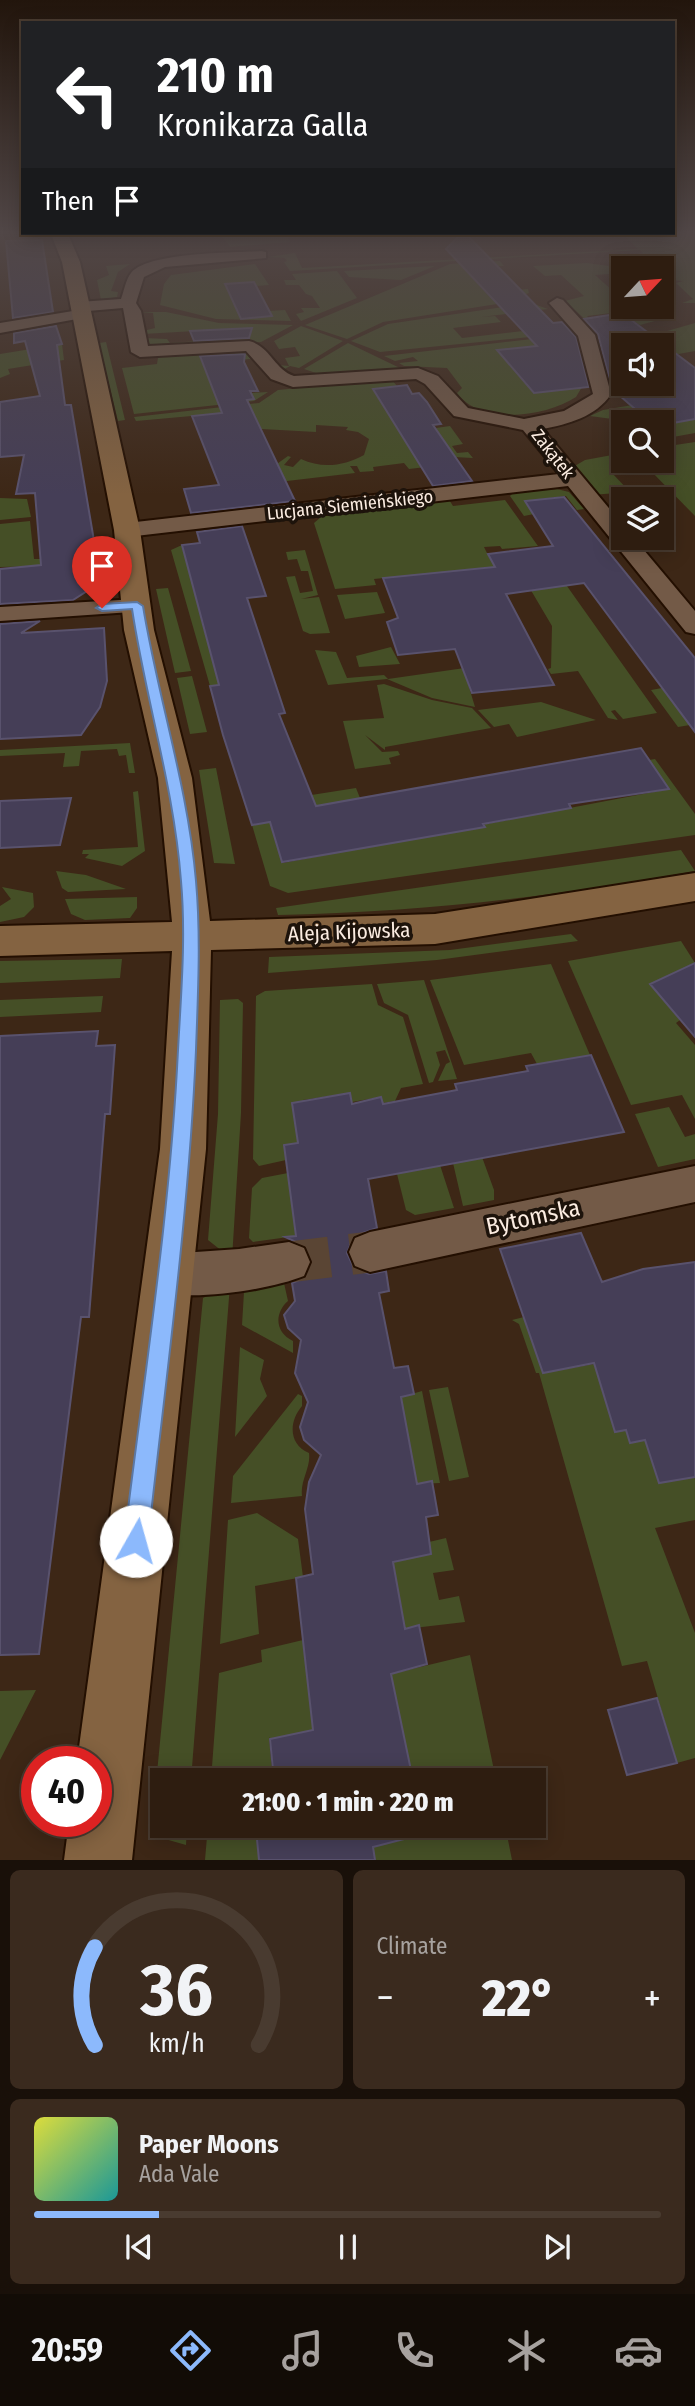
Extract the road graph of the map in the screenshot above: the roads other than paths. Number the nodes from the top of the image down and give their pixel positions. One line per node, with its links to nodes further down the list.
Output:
1 (34, 321): 5 (street)
2 (82, 321): 8 (street)
3 (135, 321): 6 (street)
4 (573, 321): 6 (street, Zakątek)
5 (0, 328)
6 (529, 425): 7 (street, Zakątek)
7 (572, 480): 8 (street, Lucjana Siemieńskiego); 11 (street, Zakątek)
8 (127, 530): 9 (street)
9 (137, 606): 10 (street); 13 (street)
10 (0, 614)
11 (695, 627)
12 (695, 887): 13 (street, Aleja Kijowska)
13 (192, 937): 14 (street, Aleja Kijowska); 18 (street)
14 (0, 941)
15 (695, 1184): 16 (street, Bytomska)
16 (370, 1251)
17 (289, 1262): 18 (street)
18 (167, 1275): 19 (street)
19 (98, 1860)

